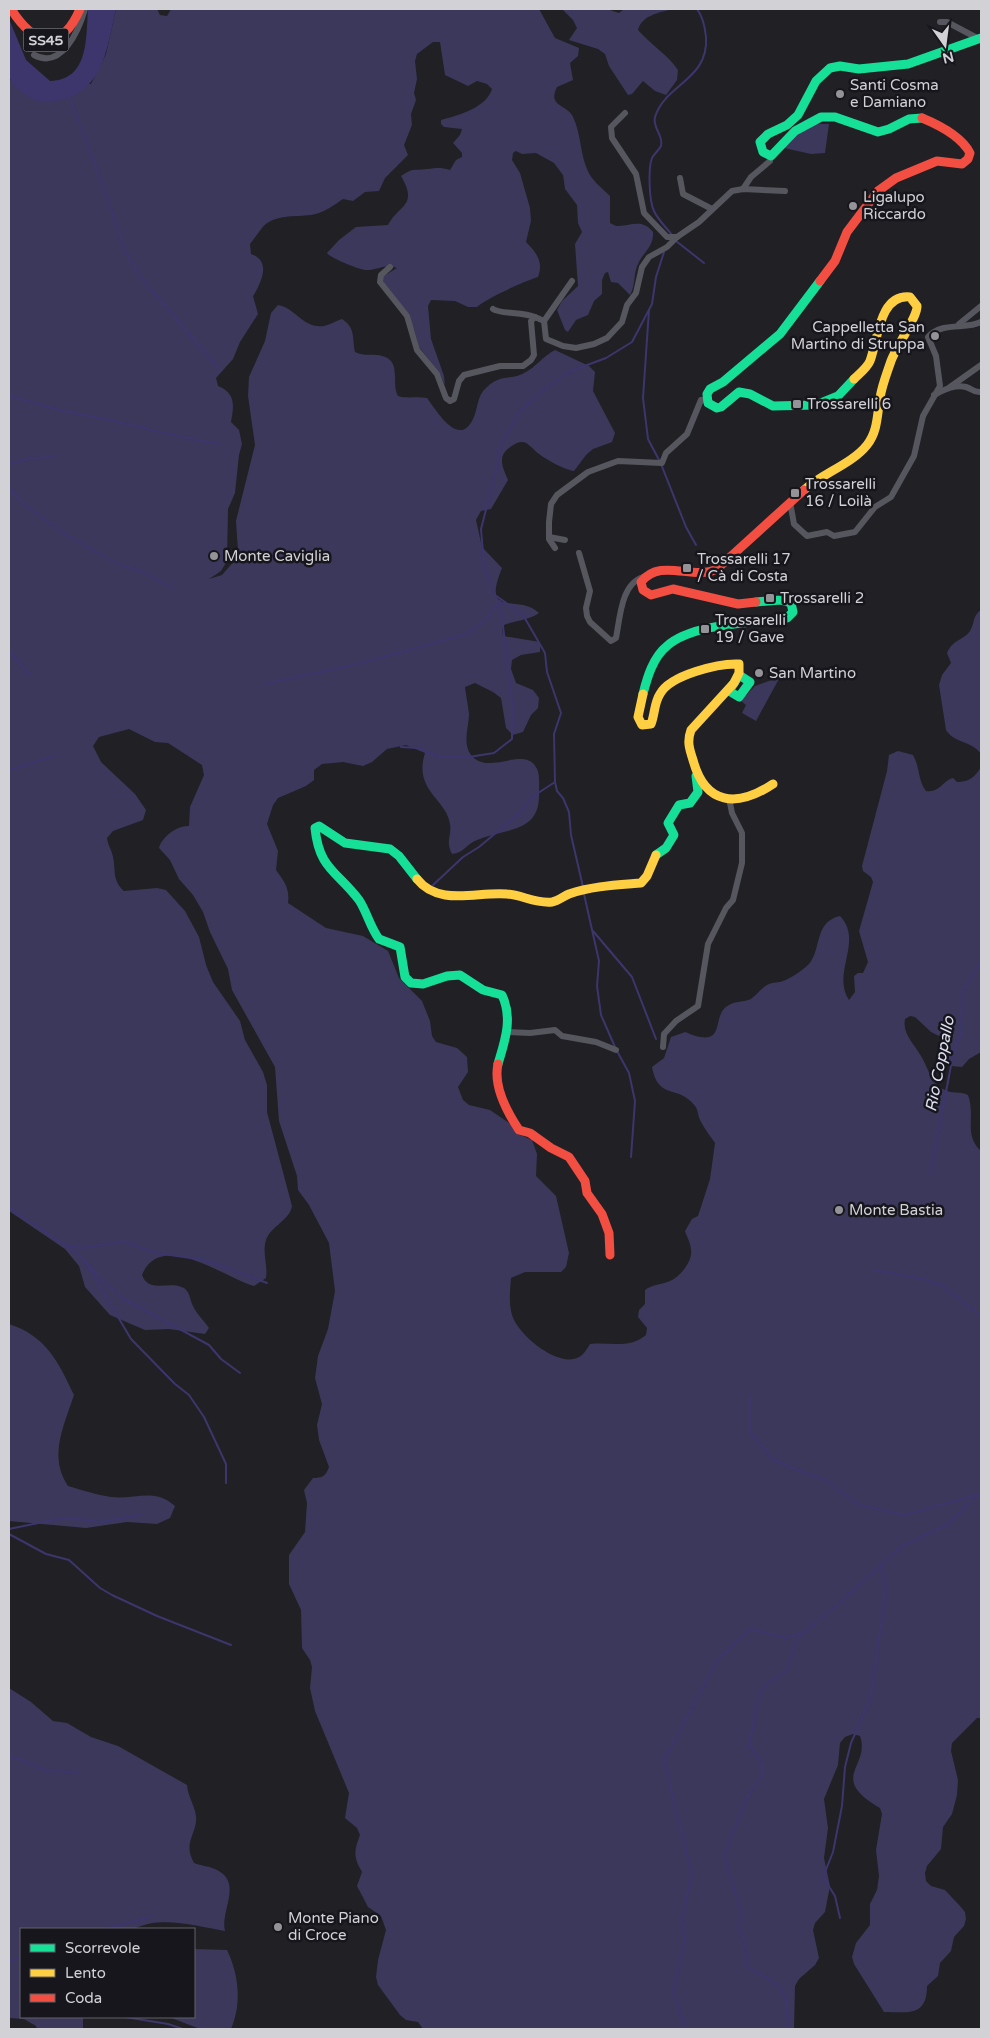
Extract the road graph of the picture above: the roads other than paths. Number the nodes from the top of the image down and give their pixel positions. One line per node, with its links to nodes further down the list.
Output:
1 (11, 9): 2 (street, SS45)
2 (80, 9)
3 (85, 9): 6 (street)
4 (940, 22): 5 (street)
5 (980, 39): 8 (street)
6 (34, 55)
7 (625, 113): 13 (street)
8 (771, 156): 10 (street); 26 (street)
9 (680, 178): 12 (street)
10 (743, 189): 11 (street); 12 (street)
11 (785, 191)
12 (712, 209): 13 (street)
13 (677, 237): 19 (street)
14 (390, 267): 18 (street)
15 (572, 281): 19 (street)
16 (981, 306): 21 (street)
17 (493, 309): 18 (street)
18 (535, 317): 19 (street)
19 (544, 321)
20 (981, 322): 21 (street)
21 (959, 324): 25 (street)
22 (981, 365): 23 (street)
23 (950, 388): 24 (street); 25 (street)
24 (981, 392)
25 (934, 395): 27 (street)
26 (707, 399): 27 (street); 28 (street)
27 (790, 502): 32 (street)
28 (549, 537): 29 (street); 30 (street)
29 (565, 540)
30 (555, 548)
31 (579, 553): 32 (street)
32 (644, 577): 33 (street)
33 (696, 775): 35 (street); 36 (street)
34 (773, 784): 35 (street)
35 (729, 798): 37 (street)
36 (506, 1032): 38 (street); 39 (street)
37 (663, 1047)
38 (616, 1050)
39 (610, 1255)

